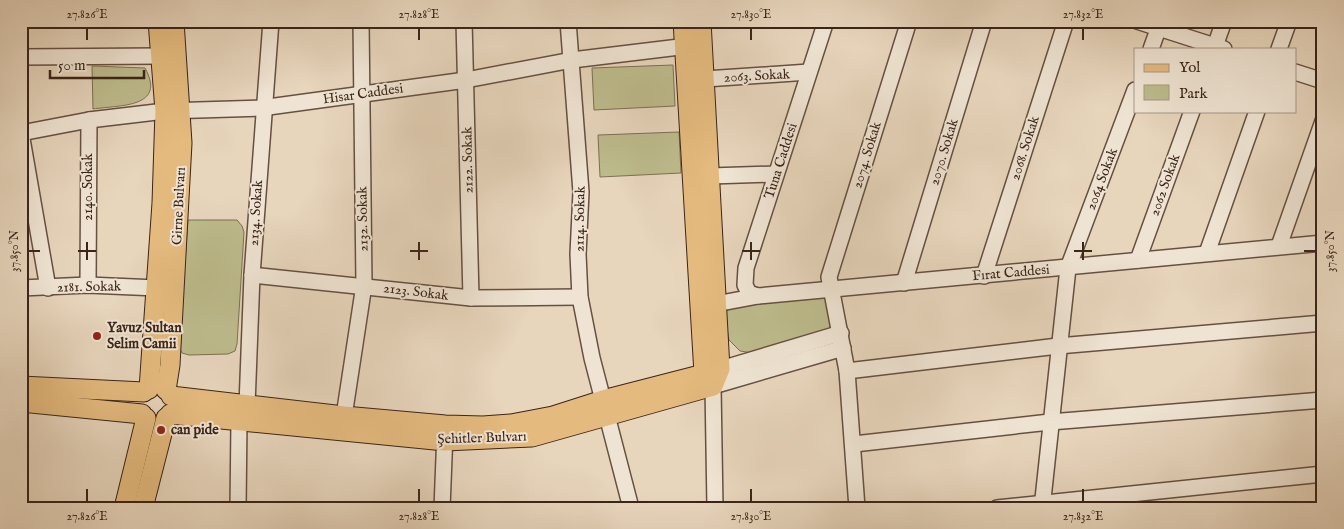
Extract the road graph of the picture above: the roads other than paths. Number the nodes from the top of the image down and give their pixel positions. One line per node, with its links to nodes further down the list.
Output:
1 (158, 21): 21 (main road, Girne Bulvarı)
2 (174, 21): 32 (main road, Girne Bulvarı)
3 (270, 21): 31 (street, 2134. Sokak)
4 (361, 21): 30 (street, 2132. Sokak)
5 (464, 21): 27 (street, 2122. Sokak)
6 (568, 21): 23 (street, 2114. Sokak)
7 (683, 21): 17 (main road)
8 (701, 21): 17 (main road)
9 (826, 21): 24 (street, Tuna Caddesi)
10 (909, 21): 53 (street, 2074. Sokak)
11 (984, 21): 48 (street, 2070. Sokak)
12 (1066, 21): 46 (street, 2068. Sokak)
13 (1137, 21): 16 (street)
14 (1224, 21): 19 (street)
15 (1290, 21): 20 (street)
16 (1160, 25): 18 (street); 19 (street)
17 (694, 45): 23 (street, Hisar Caddesi); 26 (main road); 57 (main road)
18 (1151, 48)
19 (1218, 48)
20 (1279, 48)
21 (160, 56): 22 (street); 32 (main road, Girne Bulvarı)
22 (21, 57)
23 (572, 60): 27 (street, Hisar Caddesi); 55 (street, 2114. Sokak)
24 (809, 72): 26 (street, 2063. Sokak); 38 (street, Tuna Caddesi)
25 (1296, 72): 28 (street)
26 (705, 78): 39 (main road)
27 (466, 80): 30 (street, Hisar Caddesi); 56 (street, 2122. Sokak)
28 (1323, 81)
29 (1134, 93): 44 (street, 2064 Sokak)
30 (362, 94): 31 (street, Hisar Caddesi); 49 (street, 2132. Sokak)
31 (263, 108): 32 (street, Hisar Caddesi); 45 (street, 2134. Sokak)
32 (172, 111): 35 (street, Hisar Caddesi); 52 (main road, Girne Bulvarı); 64 (main road, Girne Bulvarı)
33 (1192, 112): 43 (street, 2062 Sokak)
34 (1257, 112): 42 (street)
35 (89, 120): 37 (street, Hisar Caddesi); 47 (street, 2140. Sokak)
36 (1323, 121): 41 (street)
37 (21, 133): 51 (street)
38 (776, 174): 39 (street); 54 (street, Tuna Caddesi)
39 (710, 176): 57 (main road)
40 (1323, 243): 41 (street, Fırat Caddesi)
41 (1280, 246): 42 (street, Fırat Caddesi)
42 (1207, 253): 43 (street, Fırat Caddesi)
43 (1138, 260): 44 (street, Fırat Caddesi)
44 (1068, 268): 46 (street, Fırat Caddesi); 60 (street, 2064 Sokak)
45 (252, 275): 49 (street, 2123. Sokak); 68 (street, 2134. Sokak)
46 (984, 276): 48 (street, Fırat Caddesi)
47 (88, 284): 51 (street, 2181. Sokak); 52 (street, 2181. Sokak)
48 (904, 284): 53 (street, Fırat Caddesi)
49 (364, 285): 56 (street, 2123. Sokak); 70 (street, 2132. Sokak)
50 (21, 288): 51 (street, 2181. Sokak)
51 (48, 288)
52 (157, 288): 64 (main road, Girne Bulvarı)
53 (832, 290): 54 (street, Fırat Caddesi); 59 (street, 2074. Sokak)
54 (758, 296): 57 (street, Fırat Caddesi)
55 (580, 297): 56 (street, 2123. Sokak); 67 (street, 2114. Sokak)
56 (471, 298)
57 (709, 306): 62 (main road)
58 (1323, 323): 60 (street)
59 (842, 341): 61 (street, 2074. Sokak); 62 (street, Şehitler Bulvarı)
60 (1058, 346): 61 (street); 71 (street, 2064 Sokak)
61 (847, 371): 73 (street, 2074. Sokak)
62 (712, 376): 67 (main road, Şehitler Bulvarı); 81 (street)
63 (21, 386): 64 (main road, Şehitler Bulvarı)
64 (161, 400): 68 (main road, Şehitler Bulvarı); 69 (main road, Şehitler Bulvarı); 69 (main road); 77 (main road, Girne Bulvarı)
65 (1323, 400): 71 (street)
66 (21, 402): 69 (main road, Şehitler Bulvarı)
67 (605, 407): 72 (main road, Şehitler Bulvarı); 80 (street, 2114. Sokak)
68 (243, 414): 70 (main road, Şehitler Bulvarı); 72 (main road, Şehitler Bulvarı); 78 (street, 2134. Sokak)
69 (144, 416): 76 (main road)
70 (344, 416): 72 (main road, Şehitler Bulvarı)
71 (1050, 422): 73 (street); 75 (street, 2064 Sokak)
72 (445, 433): 79 (street)
73 (854, 444): 82 (street, 2074. Sokak)
74 (1323, 474): 75 (street)
75 (1042, 506): 83 (street)
76 (124, 508)
77 (143, 508)
78 (238, 508)
79 (442, 508)
80 (631, 508)
81 (716, 508)
82 (857, 508)
83 (998, 508)

